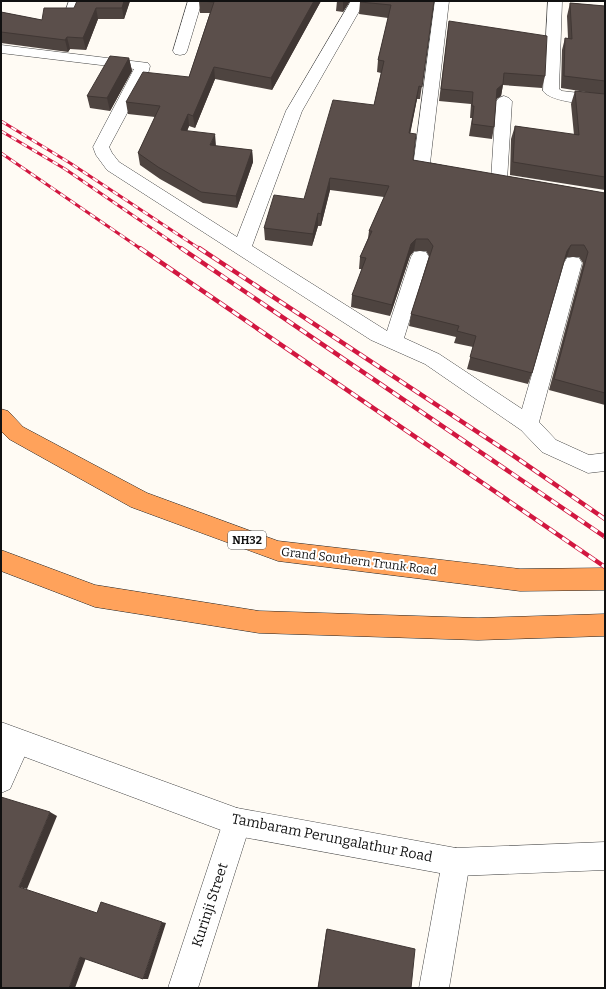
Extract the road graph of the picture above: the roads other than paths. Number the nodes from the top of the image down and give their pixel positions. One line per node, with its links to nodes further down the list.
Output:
1 (76, 1): 6 (street)
2 (195, 1): 8 (street)
3 (358, 1): 13 (street)
4 (442, 1): 11 (street)
5 (555, 1): 10 (street)
6 (71, 15)
7 (1, 49): 13 (street)
8 (180, 51)
9 (504, 101): 12 (street)
10 (605, 101)
11 (460, 174)
12 (498, 180)
13 (242, 248): 16 (street)
14 (420, 257): 16 (street)
15 (573, 263): 18 (street)
16 (393, 342): 18 (street)
17 (1, 417): 21 (highway, Grand Southern Trunk Road / NH32)
18 (528, 424): 19 (street)
19 (605, 462)
20 (1, 560): 22 (highway)
21 (605, 579)
22 (605, 625)
23 (10, 738): 24 (street); 25 (street, Tambaram Perungalathur Road)
24 (1, 780)
25 (237, 822): 27 (street, Tambaram Perungalathur Road); 28 (street, Kurinji Street)
26 (605, 856): 27 (street, Tambaram Perungalathur Road)
27 (456, 862): 29 (street)
28 (183, 988)
29 (434, 988)

